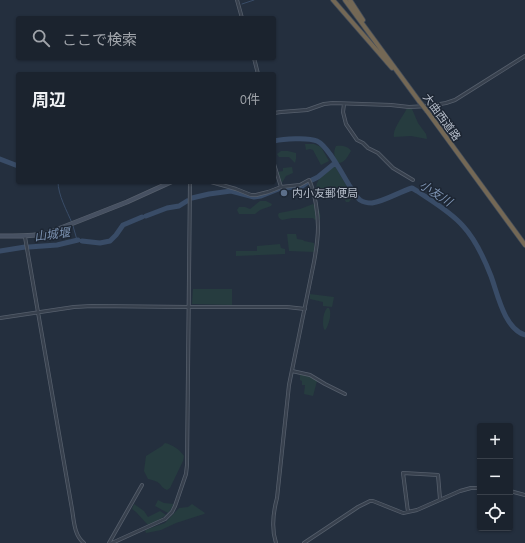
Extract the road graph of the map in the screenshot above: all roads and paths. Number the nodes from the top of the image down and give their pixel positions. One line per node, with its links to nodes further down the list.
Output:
1 (237, 0): 5 (street)
2 (333, 0): 10 (highway)
3 (345, 0): 6 (highway, 大曲西道路)
4 (350, 0): 6 (highway)
5 (241, 16)
6 (384, 53): 10 (highway, 大曲西道路)
7 (525, 56): 11 (street)
8 (254, 60): 9 (street)
9 (258, 72)
10 (412, 91): 21 (highway, 大曲西道路, bridge)
11 (344, 104): 12 (street); 14 (street)
12 (276, 113)
13 (276, 170): 18 (street)
14 (413, 180)
15 (167, 184): 20 (street)
16 (190, 184): 22 (street)
17 (218, 184): 18 (street)
18 (281, 186): 23 (street)
19 (0, 236): 20 (street)
20 (25, 237): 24 (street)
21 (525, 245)
22 (188, 307): 23 (street); 24 (street); 36 (street)
23 (305, 309): 26 (street)
24 (38, 312): 25 (street); 34 (street)
25 (0, 318)
26 (292, 371): 27 (street); 37 (street)
27 (345, 394)
28 (142, 485): 35 (street)
29 (477, 488): 32 (street)
30 (513, 492): 31 (street)
31 (525, 495)
32 (440, 499): 33 (street); 33 (street)
33 (408, 512): 38 (street)
34 (84, 543)
35 (109, 543)
36 (112, 543)
37 (276, 543)
38 (304, 543)

